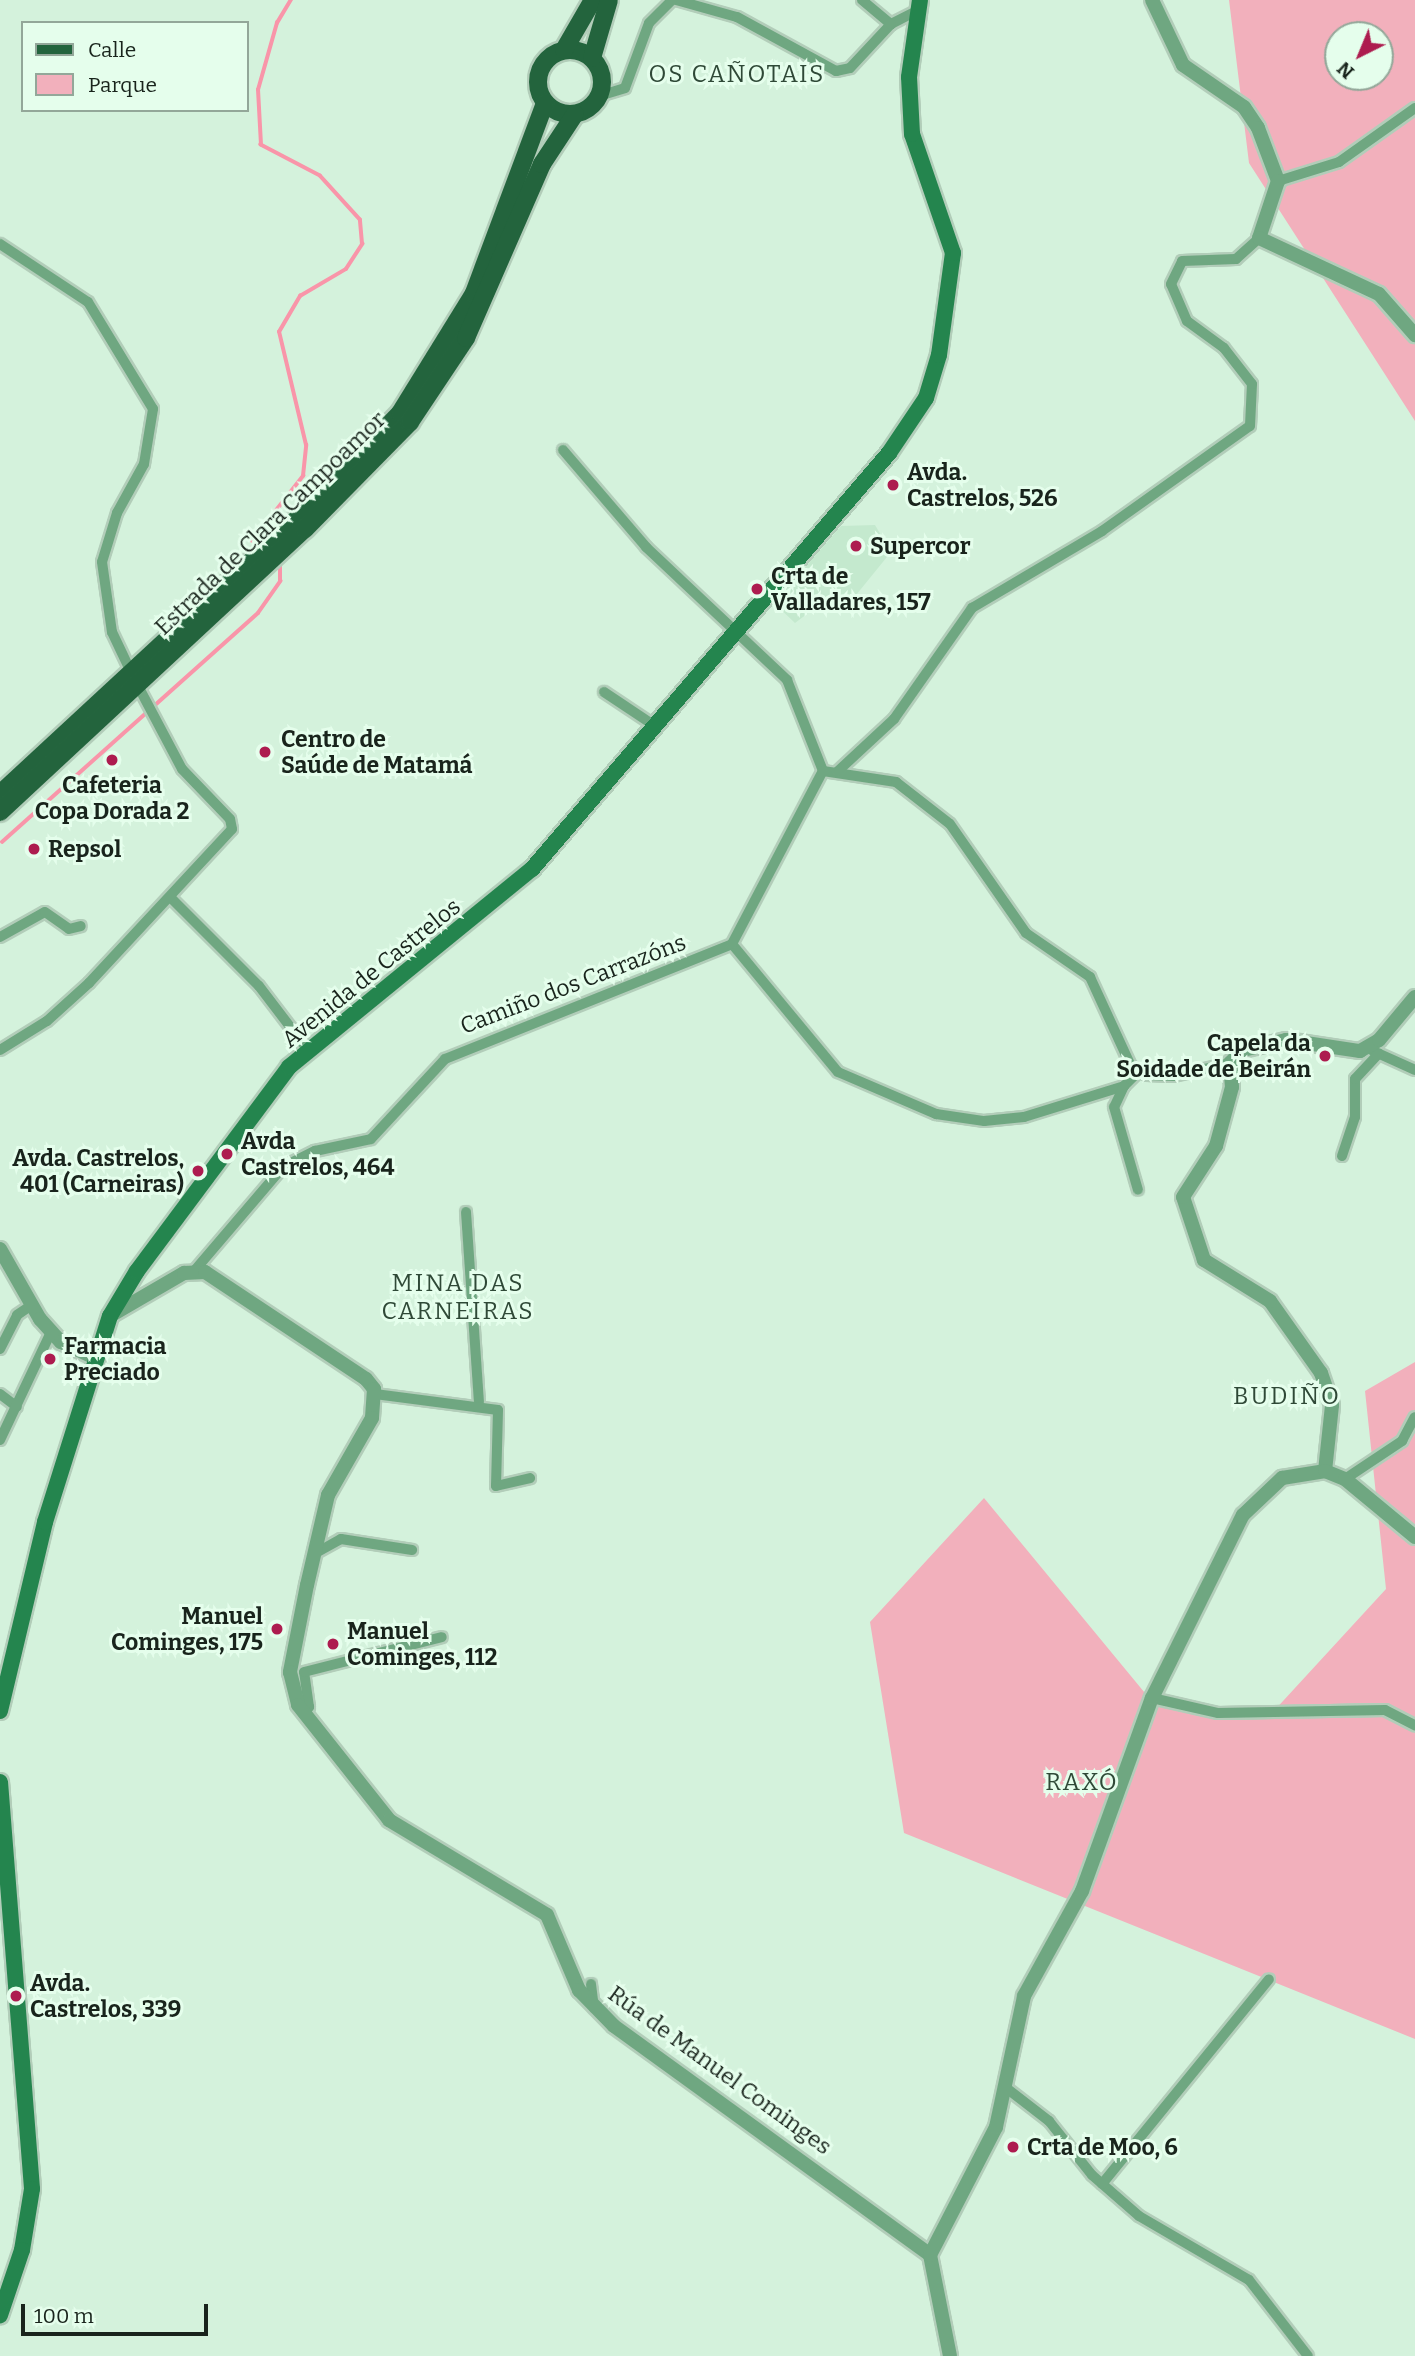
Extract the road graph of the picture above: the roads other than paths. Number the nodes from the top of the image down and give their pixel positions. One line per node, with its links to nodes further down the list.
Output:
1 (593, 0): 8 (main road, Estrada de Clara Campoamor)
2 (609, 0): 9 (main road)
3 (674, 0): 7 (street); 10 (street)
4 (862, 0): 7 (street)
5 (1152, 0): 14 (street)
6 (919, 5): 7 (street); 19 (main road, Avenida de Castrelos)
7 (891, 24)
8 (564, 50): 9 (main road); 11 (main road, Estrada de Clara Campoamor)
9 (592, 58): 10 (main road)
10 (599, 96): 13 (main road, Estrada de Clara Campoamor)
11 (545, 103): 13 (main road); 20 (main road, Estrada de Clara Campoamor)
12 (1415, 108): 14 (street)
13 (575, 114): 20 (main road, Estrada de Clara Campoamor)
14 (1278, 181): 15 (street)
15 (1259, 238): 17 (street); 24 (street)
16 (0, 244): 20 (street)
17 (1415, 335)
18 (563, 450): 19 (street)
19 (736, 631): 22 (main road, Avenida de Castrelos); 23 (street)
20 (138, 685): 25 (main road, Estrada de Clara Campoamor); 26 (main road, Estrada de Clara Campoamor); 27 (street)
21 (604, 692): 22 (street)
22 (655, 726): 32 (main road, Avenida de Castrelos)
23 (823, 771): 24 (street); 30 (street)
24 (837, 772): 37 (street)
25 (0, 794)
26 (0, 813)
27 (171, 898): 32 (street); 33 (street)
28 (81, 926): 29 (street)
29 (0, 937)
30 (732, 944): 38 (street); 43 (street, Camiño dos Carrazóns)
31 (1415, 997): 34 (street)
32 (307, 1049): 45 (main road, Avenida de Castrelos)
33 (0, 1050)
34 (1373, 1051): 35 (street); 36 (street); 39 (street)
35 (1230, 1063): 37 (street); 55 (street)
36 (1415, 1070)
37 (1138, 1073): 38 (street)
38 (1124, 1086): 40 (street)
39 (1342, 1156)
40 (1138, 1190)
41 (466, 1212): 51 (street)
42 (0, 1249): 44 (street)
43 (195, 1270): 45 (street); 50 (street)
44 (32, 1305): 46 (street); 47 (street)
45 (110, 1316): 48 (main road, Avenida de Castrelos)
46 (51, 1332): 48 (street); 52 (street)
47 (0, 1349)
48 (96, 1359): 63 (main road, Avenida de Castrelos)
49 (0, 1394): 52 (street)
50 (375, 1394): 51 (street); 60 (street, Rúa de Manuel Cominges)
51 (479, 1402): 56 (street)
52 (17, 1407): 54 (street)
53 (1415, 1417): 57 (street)
54 (0, 1440)
55 (1325, 1471): 57 (street); 62 (street)
56 (530, 1478)
57 (1345, 1479): 58 (street)
58 (1415, 1537)
59 (411, 1550): 60 (street)
60 (314, 1554): 64 (street, Rúa de Manuel Cominges)
61 (442, 1637): 64 (street)
62 (1152, 1698): 65 (street); 70 (street)
63 (0, 1711)
64 (304, 1713): 69 (street, Rúa de Manuel Cominges)
65 (1415, 1725)
66 (0, 1782): 73 (main road)
67 (1269, 1979): 71 (street)
68 (591, 1984): 69 (street)
69 (594, 2008): 72 (street, Rúa de Manuel Cominges)
70 (1005, 2087): 71 (street); 72 (street)
71 (1102, 2184): 75 (street)
72 (930, 2255): 74 (street)
73 (0, 2315)
74 (950, 2356)
75 (1308, 2356)

